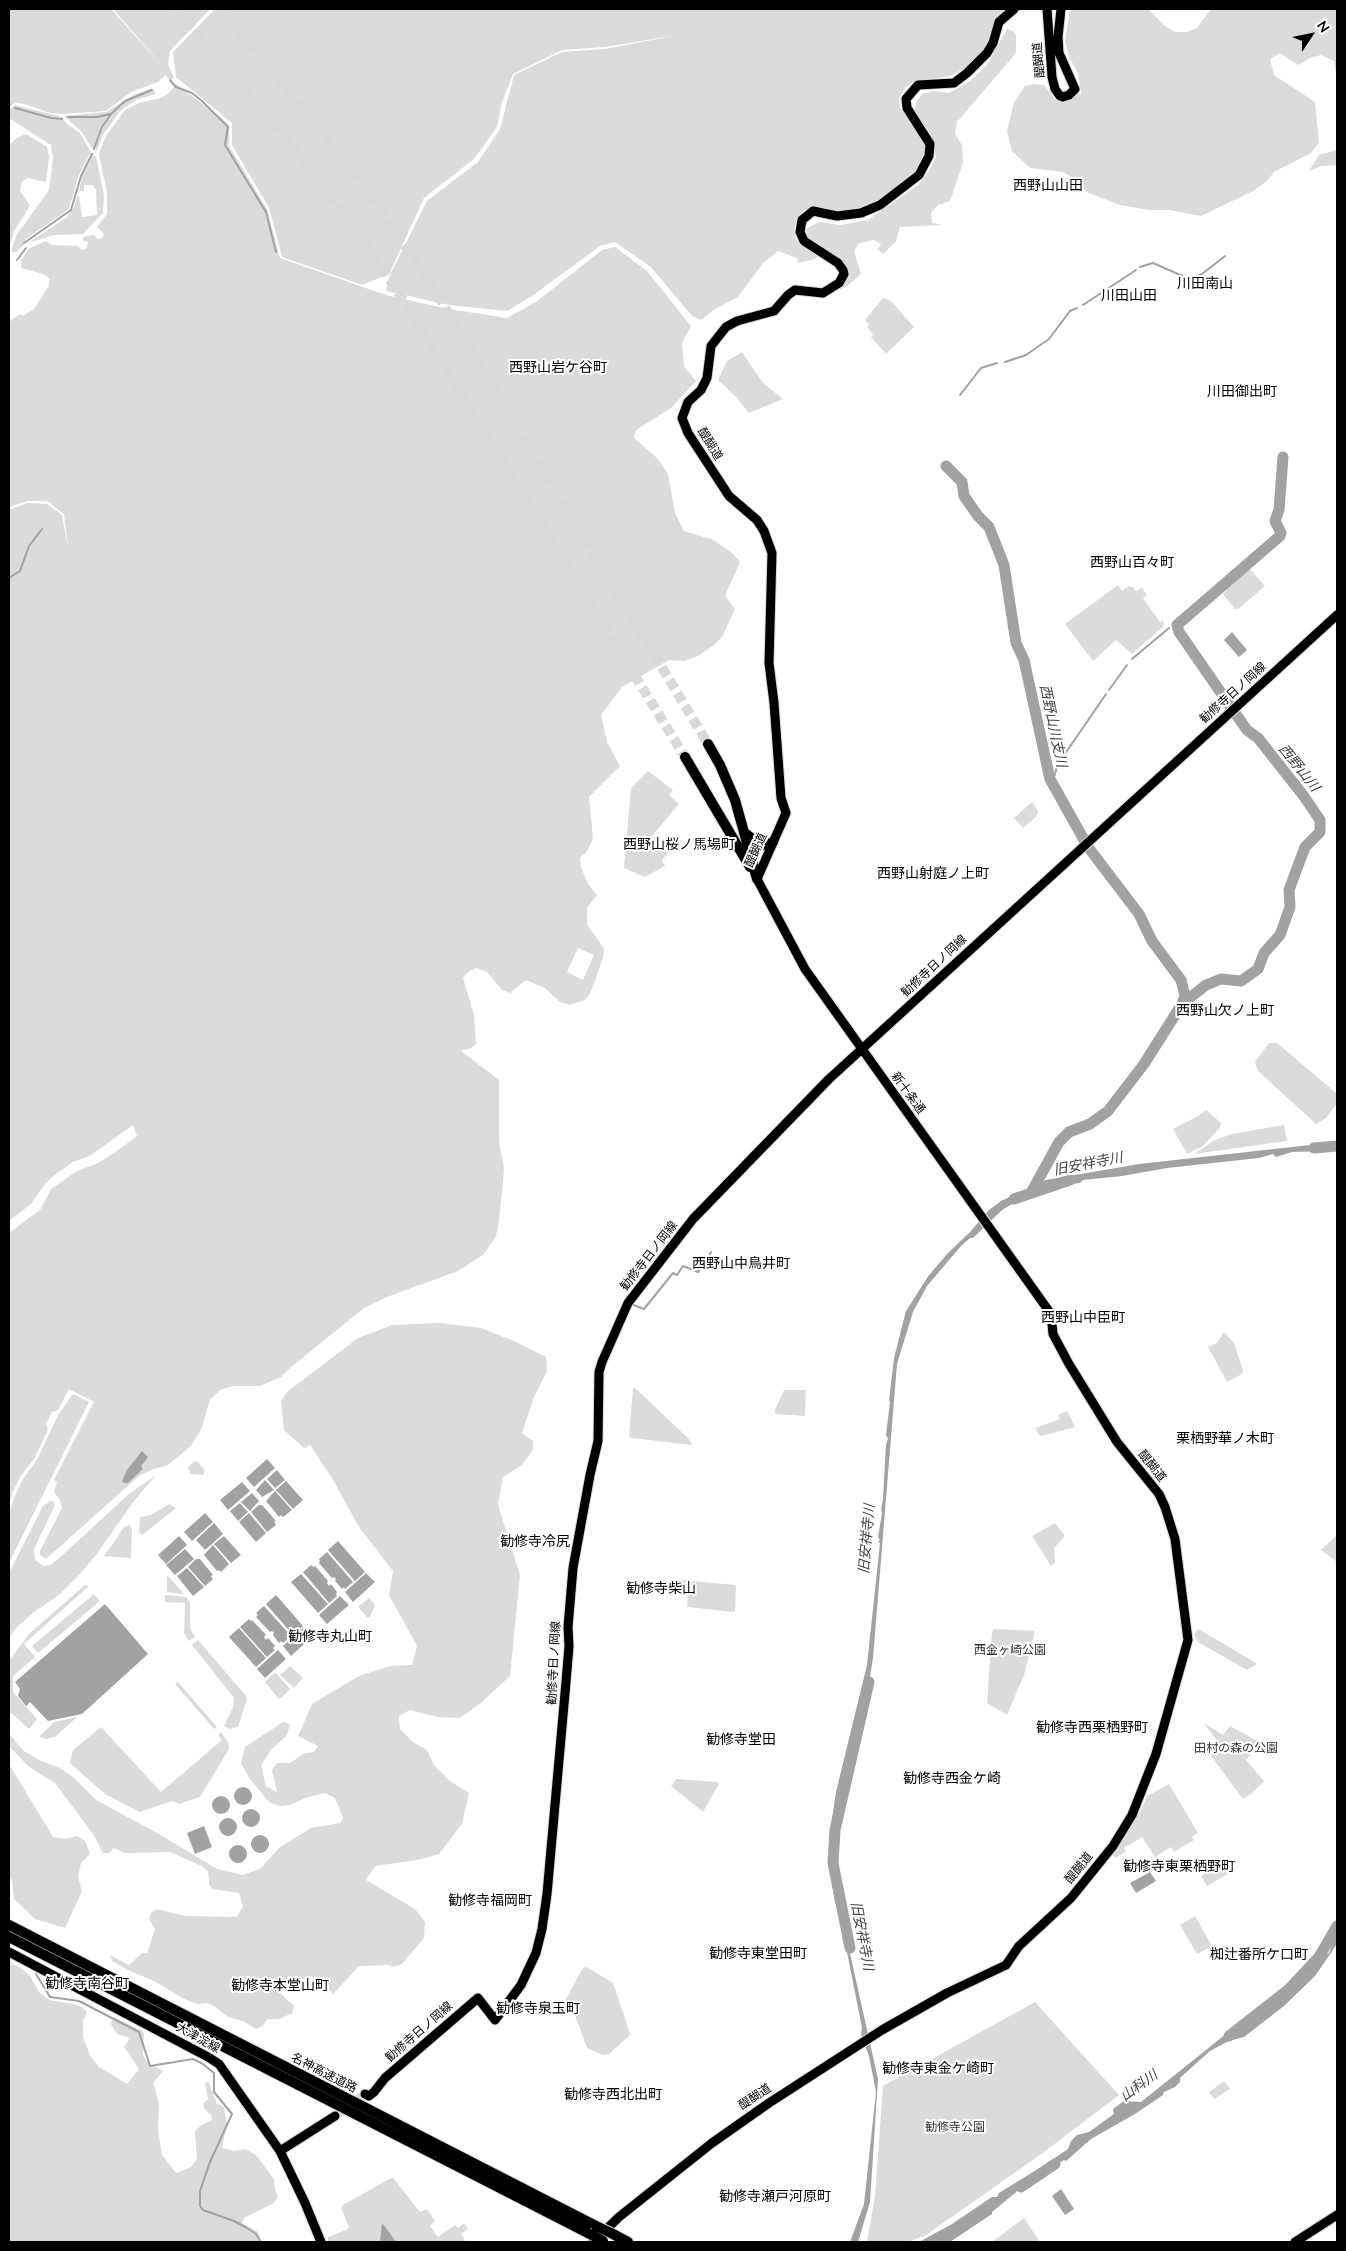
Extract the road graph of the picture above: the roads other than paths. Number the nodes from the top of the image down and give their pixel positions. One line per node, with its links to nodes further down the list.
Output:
1 (1014, 9): 8 (main road, 醍醐道)
2 (1047, 9): 3 (main road, 醍醐道)
3 (1061, 9)
4 (1337, 614): 10 (main road, 勧修寺日ノ岡線)
5 (708, 744): 7 (highway)
6 (685, 757): 9 (highway)
7 (745, 833): 8 (highway); 9 (highway)
8 (773, 842): 9 (main road, 醍醐道)
9 (757, 879): 10 (main road, 新十条通)
10 (861, 1049): 11 (main road, 新十条通); 15 (main road, 勧修寺日ノ岡線)
11 (1050, 1314): 19 (main road, 醍醐道)
12 (9, 1925): 19 (highway, 名神高速道路)
13 (9, 1937): 19 (highway, 名神高速道路)
14 (9, 1952): 17 (main road, 大津淀線)
15 (365, 2094)
16 (334, 2116): 17 (main road)
17 (280, 2151): 20 (main road, 大津淀線)
18 (1337, 2215): 22 (main road)
19 (599, 2236): 21 (highway, 名神高速道路)
20 (321, 2242)
21 (628, 2242)
22 (1295, 2242)

